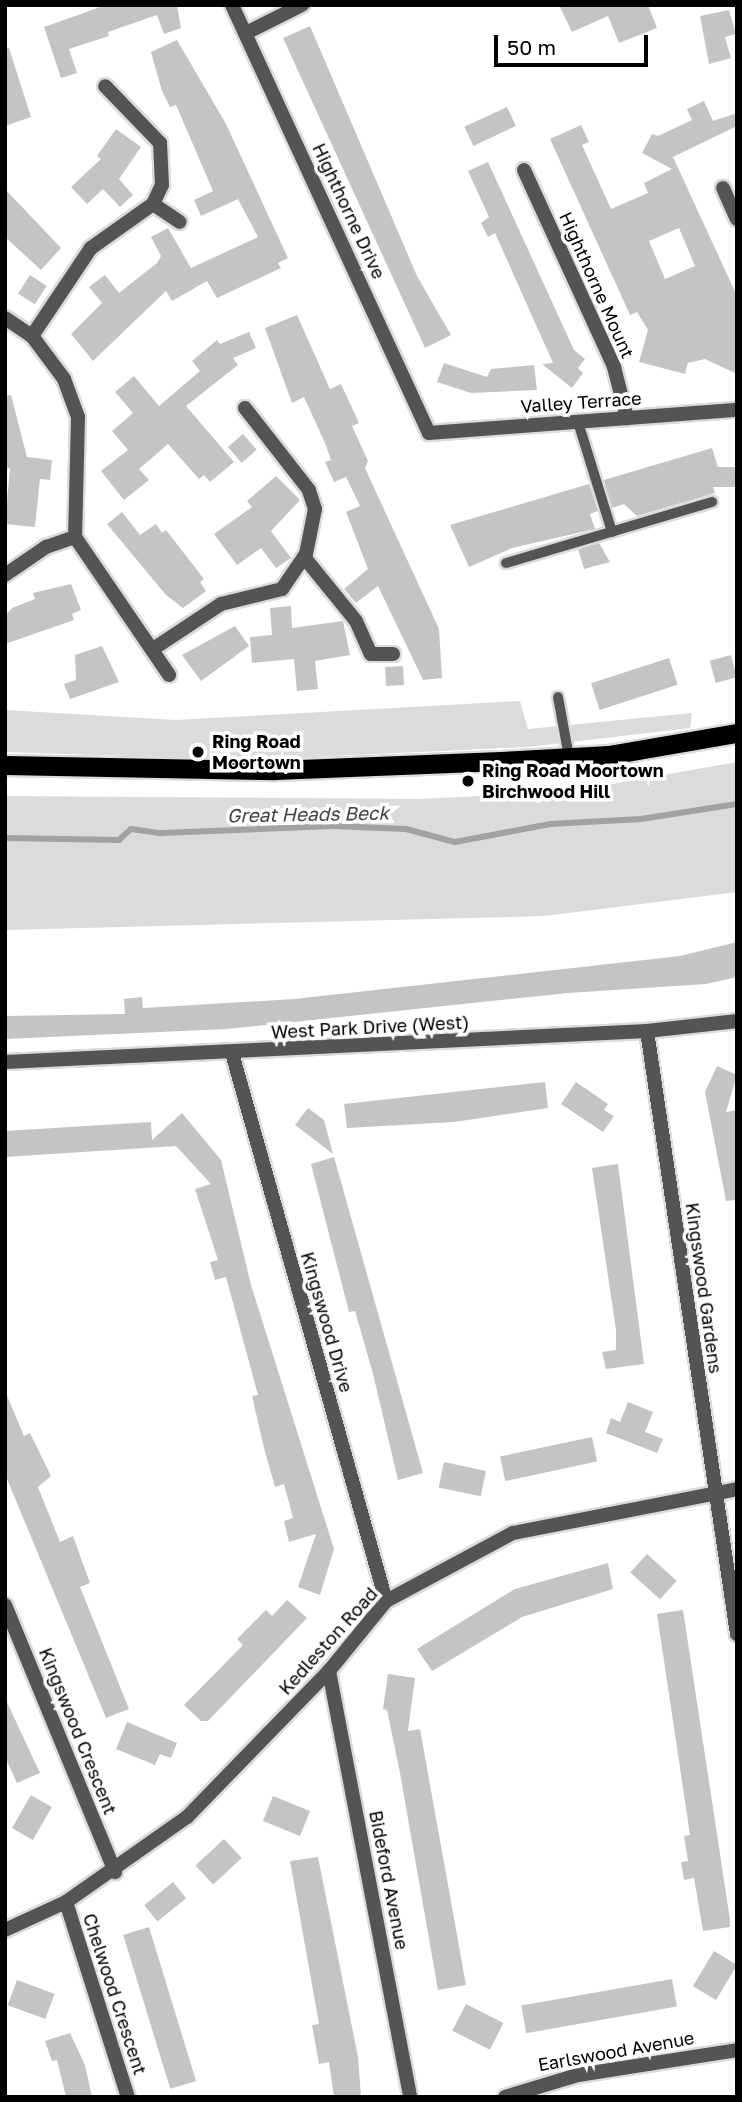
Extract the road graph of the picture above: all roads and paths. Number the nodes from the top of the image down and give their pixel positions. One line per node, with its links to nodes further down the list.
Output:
1 (232, 5): 3 (street, Highthorne Drive)
2 (302, 5): 3 (street)
3 (246, 33): 16 (street, Highthorne Drive)
4 (105, 86): 7 (street)
5 (524, 170): 14 (street, Highthorne Mount)
6 (723, 188): 8 (street)
7 (153, 204): 9 (street); 11 (street)
8 (737, 219)
9 (180, 222)
10 (5, 318): 11 (street)
11 (32, 336): 19 (street)
12 (246, 408): 20 (street)
13 (737, 410): 14 (street, Valley Terrace)
14 (627, 418): 15 (street, Valley Terrace)
15 (578, 422): 16 (street, Valley Terrace); 18 (lane)
16 (429, 433)
17 (712, 502): 18 (lane)
18 (612, 532): 21 (lane)
19 (75, 537): 22 (street); 23 (street)
20 (304, 557): 23 (street); 24 (street)
21 (506, 564)
22 (5, 575)
23 (153, 649): 25 (street)
24 (393, 654)
25 (169, 675)
26 (558, 697): 28 (lane)
27 (737, 733): 28 (highway)
28 (569, 757): 29 (highway)
29 (5, 765)
30 (737, 1021): 31 (street, West Park Drive (West))
31 (647, 1031): 32 (street, West Park Drive (West)); 35 (street, Kingswood Gardens)
32 (232, 1053): 33 (street, West Park Drive (West)); 36 (street, Kingswood Drive)
33 (5, 1062)
34 (737, 1489): 35 (street, Kedleston Road)
35 (714, 1493): 36 (street, Kedleston Road); 38 (street, Kingswood Gardens)
36 (386, 1601): 39 (street, Kedleston Road)
37 (5, 1605): 40 (street, Kingswood Crescent)
38 (737, 1634)
39 (329, 1671): 40 (street, Kedleston Road); 45 (street, Bideford Avenue)
40 (115, 1872): 41 (street, Kedleston Road)
41 (66, 1902): 42 (street, Kedleston Road); 44 (street, Chelwood Crescent)
42 (5, 1930)
43 (737, 2050): 46 (street, Earlswood Avenue)
44 (128, 2097)
45 (410, 2097)
46 (505, 2097)

